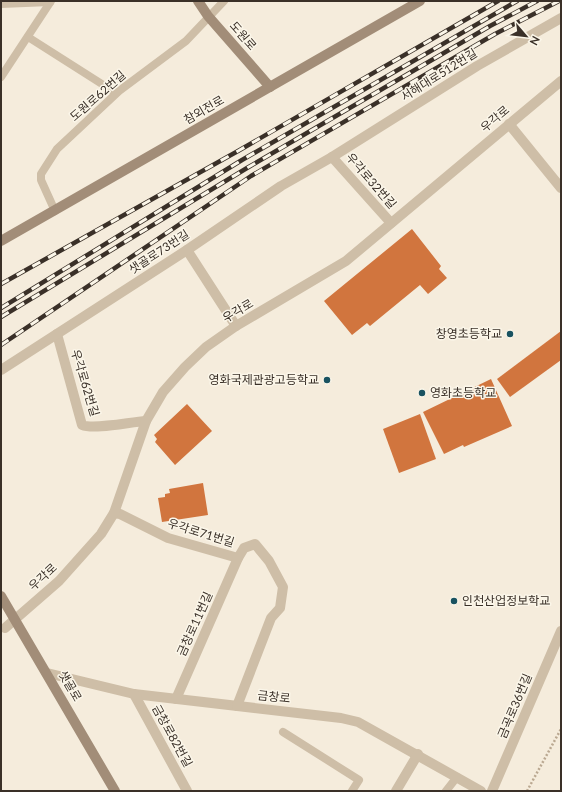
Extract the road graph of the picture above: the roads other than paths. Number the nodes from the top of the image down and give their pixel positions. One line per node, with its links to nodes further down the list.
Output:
1 (198, 1): 6 (main road, 도원로)
2 (224, 1): 6 (lane, 도원로62번길)
3 (420, 1): 11 (main road, 참외전로)
4 (51, 2): 5 (lane); 8 (lane)
5 (1, 4)
6 (208, 16): 11 (main road, 도원로); 12 (lane, 도원로62번길)
7 (561, 18): 14 (street, 서해대로512번길)
8 (28, 37): 9 (lane); 12 (lane)
9 (1, 77)
10 (561, 81): 13 (street, 우각로)
11 (270, 87): 16 (main road, 참외전로)
12 (116, 93): 16 (lane, 도원로62번길)
13 (509, 124): 15 (street); 17 (street, 우각로)
14 (332, 157): 17 (street, 우각로32번길); 19 (street, 샛골로73번길)
15 (561, 188)
16 (55, 211): 18 (main road, 참외전로)
17 (391, 224): 20 (street, 우각로)
18 (1, 241)
19 (186, 250): 20 (street); 21 (street, 샛골로73번길)
20 (236, 326): 23 (street, 우각로)
21 (57, 334): 22 (street, 샛골로73번길); 23 (street, 우각로62번길)
22 (1, 370)
23 (146, 421): 24 (street, 우각로)
24 (114, 513): 25 (street, 우각로71번길); 27 (street, 우각로)
25 (238, 558): 32 (street, 금창로11번길); 33 (street)
26 (1, 596): 27 (main road, 샛골로)
27 (16, 619): 28 (street, 우각로); 30 (main road, 샛골로)
28 (5, 628)
29 (561, 631): 43 (street, 금곡로36번길)
30 (47, 673): 31 (street, 금창로); 37 (main road, 샛골로)
31 (134, 694): 32 (street, 금창로); 38 (street, 금창로82번길)
32 (176, 700): 33 (street, 금창로)
33 (237, 706): 35 (street, 금창로)
34 (283, 732): 39 (lane)
35 (418, 754): 36 (street, 금창로); 40 (street)
36 (457, 777): 41 (lane); 42 (street, 금창로)
37 (115, 791)
38 (187, 791)
39 (352, 791)
40 (396, 791)
41 (446, 791)
42 (482, 791)
43 (492, 791)

